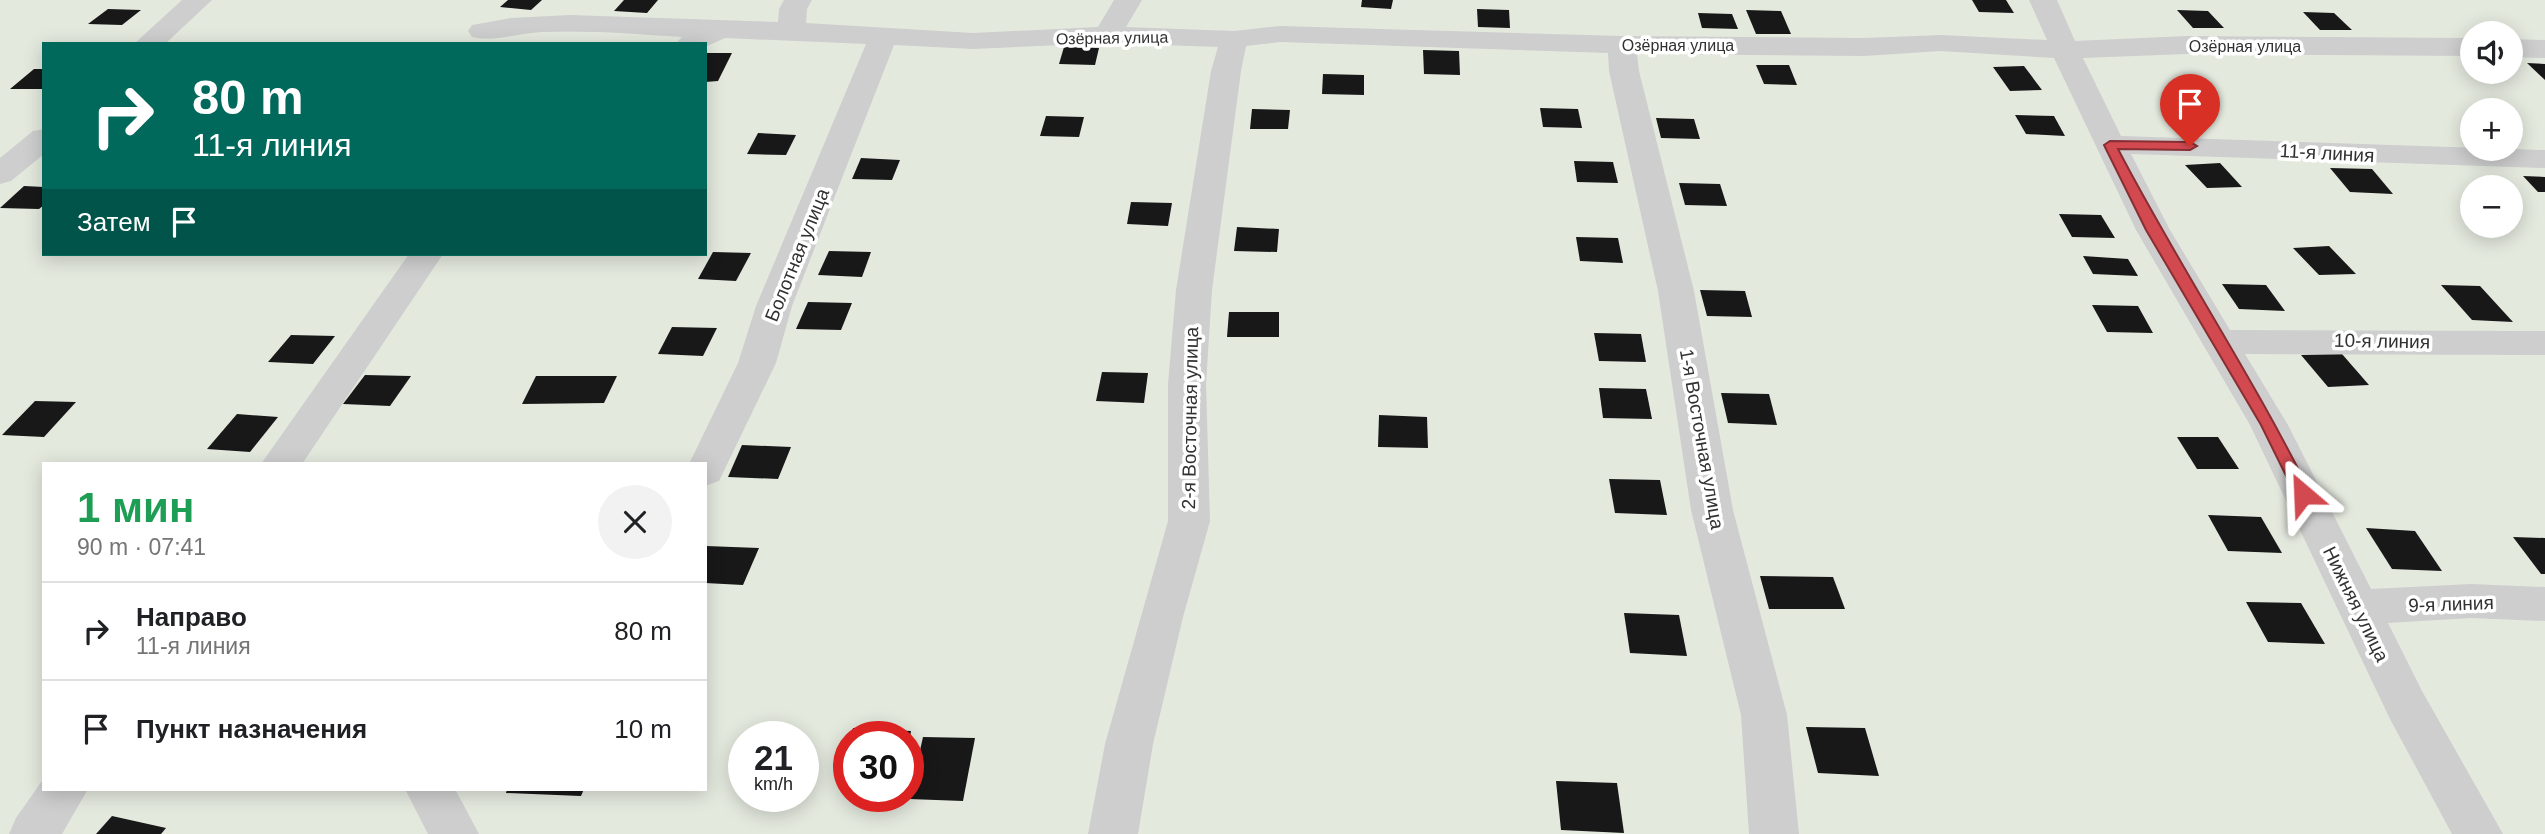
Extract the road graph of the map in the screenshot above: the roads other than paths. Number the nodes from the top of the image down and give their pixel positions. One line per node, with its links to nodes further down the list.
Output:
1 (198, 0): 11 (street)
2 (798, 0): 6 (street)
3 (1128, 0): 8 (street)
4 (2043, 0): 17 (street, Нижняя улица)
5 (721, 30): 6 (street, Озёрная улица); 7 (street, Озёрная улица); 12 (street)
6 (790, 31): 9 (street, Озёрная улица)
7 (482, 32)
8 (1107, 35): 9 (street, Озёрная улица); 10 (street, Озёрная улица)
9 (884, 37): 26 (street, Болотная улица)
10 (1234, 39): 13 (street, Озёрная улица); 33 (street, 2-я Восточная улица)
11 (150, 42)
12 (694, 42)
13 (1622, 45): 17 (street, Озёрная улица); 34 (street, 1-я Восточная улица)
14 (2460, 47): 17 (street, Озёрная улица)
15 (2523, 48): 16 (street)
16 (2545, 49)
17 (2064, 50): 19 (street, Нижняя улица)
18 (42, 140): 21 (street)
19 (2110, 145): 20 (street, 11-я линия); 23 (street, Нижняя улица)
20 (2545, 159)
21 (0, 174)
22 (425, 256): 25 (street)
23 (2219, 342): 24 (street, 10-я линия); 28 (street, Нижняя улица)
24 (2545, 343)
25 (282, 462)
26 (707, 467)
27 (2545, 604): 28 (street, 9-я линия)
28 (2357, 606): 35 (street, Нижняя улица)
29 (63, 791): 31 (street)
30 (430, 791): 32 (street)
31 (34, 834)
32 (454, 834)
33 (1113, 834)
34 (1774, 834)
35 (2478, 834)

